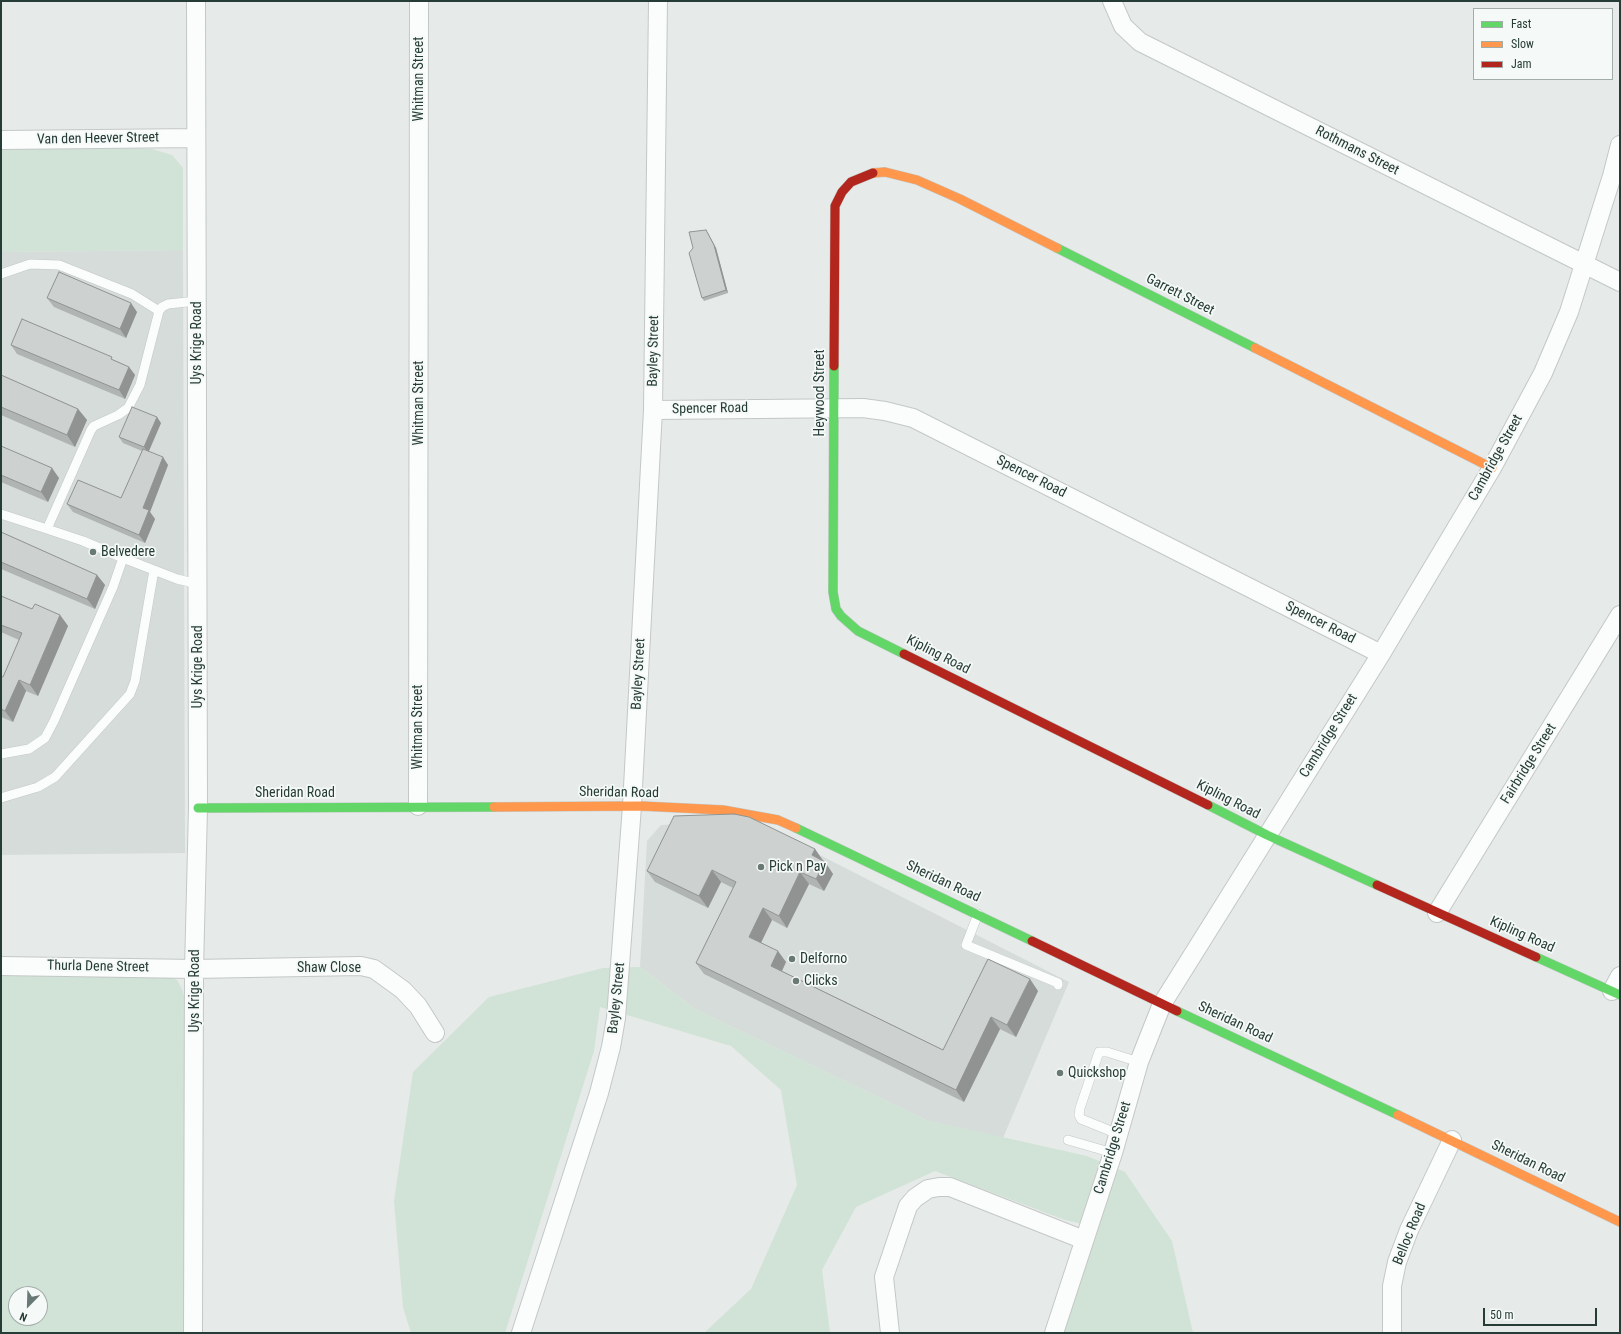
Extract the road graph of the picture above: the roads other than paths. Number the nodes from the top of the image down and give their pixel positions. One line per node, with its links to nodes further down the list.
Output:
1 (196, 1): 5 (street, Uys Krige Road)
2 (419, 1): 27 (street, Whitman Street)
3 (658, 1): 15 (street, Bayley Street)
4 (1112, 1): 9 (street, Rothmans Street)
5 (196, 138): 6 (street, Van den Heever Street); 12 (street, Uys Krige Road)
6 (1, 140)
7 (1620, 145): 9 (street, Cambridge Street)
8 (851, 182): 14 (street, Heywood Street); 16 (street, Garrett Street)
9 (1584, 265): 11 (street, Rothmans Street); 16 (street, Cambridge Street)
10 (1, 274): 13 (lane)
11 (1620, 282)
12 (197, 301): 13 (lane); 21 (street, Uys Krige Road)
13 (159, 311): 18 (lane)
14 (835, 408): 15 (street, Spencer Road); 22 (street, Heywood Street); 24 (street, Spencer Road)
15 (653, 410): 28 (street, Bayley Street)
16 (1492, 468): 24 (street, Cambridge Street)
17 (1, 514): 18 (lane)
18 (47, 529): 19 (lane)
19 (123, 558): 20 (lane); 25 (lane)
20 (154, 570): 21 (lane); 26 (lane)
21 (198, 584): 29 (street, Uys Krige Road)
22 (836, 608): 30 (street, Kipling Road)
23 (1620, 615): 31 (street, Fairbridge Street)
24 (1381, 654): 30 (street, Cambridge Street)
25 (1, 754)
26 (1, 798)
27 (418, 806): 28 (street, Sheridan Road); 29 (street, Sheridan Road)
28 (632, 806): 32 (street, Sheridan Road); 47 (street, Bayley Street)
29 (198, 808): 34 (street, Uys Krige Road)
30 (1267, 835): 31 (street, Kipling Road); 37 (street, Cambridge Street)
31 (1437, 913): 36 (street, Kipling Road)
32 (978, 914): 35 (lane); 37 (street, Sheridan Road)
33 (1, 966): 34 (street, Thurla Dene Street)
34 (194, 969): 38 (street, Shaw Close); 46 (street, Uys Krige Road)
35 (1058, 985)
36 (1617, 987)
37 (1162, 1004): 39 (street, Cambridge Street); 42 (street, Sheridan Road)
38 (435, 1034)
39 (1139, 1062): 40 (street, Cambridge Street); 40 (lane)
40 (1118, 1134): 43 (street, Cambridge Street)
41 (1068, 1140): 43 (lane)
42 (1452, 1140): 44 (street, Sheridan Road); 50 (street, Belloc Road)
43 (1113, 1153): 45 (street, Cambridge Street)
44 (1620, 1222)
45 (1084, 1240): 48 (street); 49 (street, Cambridge Street)
46 (193, 1333)
47 (521, 1333)
48 (890, 1333)
49 (1054, 1333)
50 (1392, 1333)

